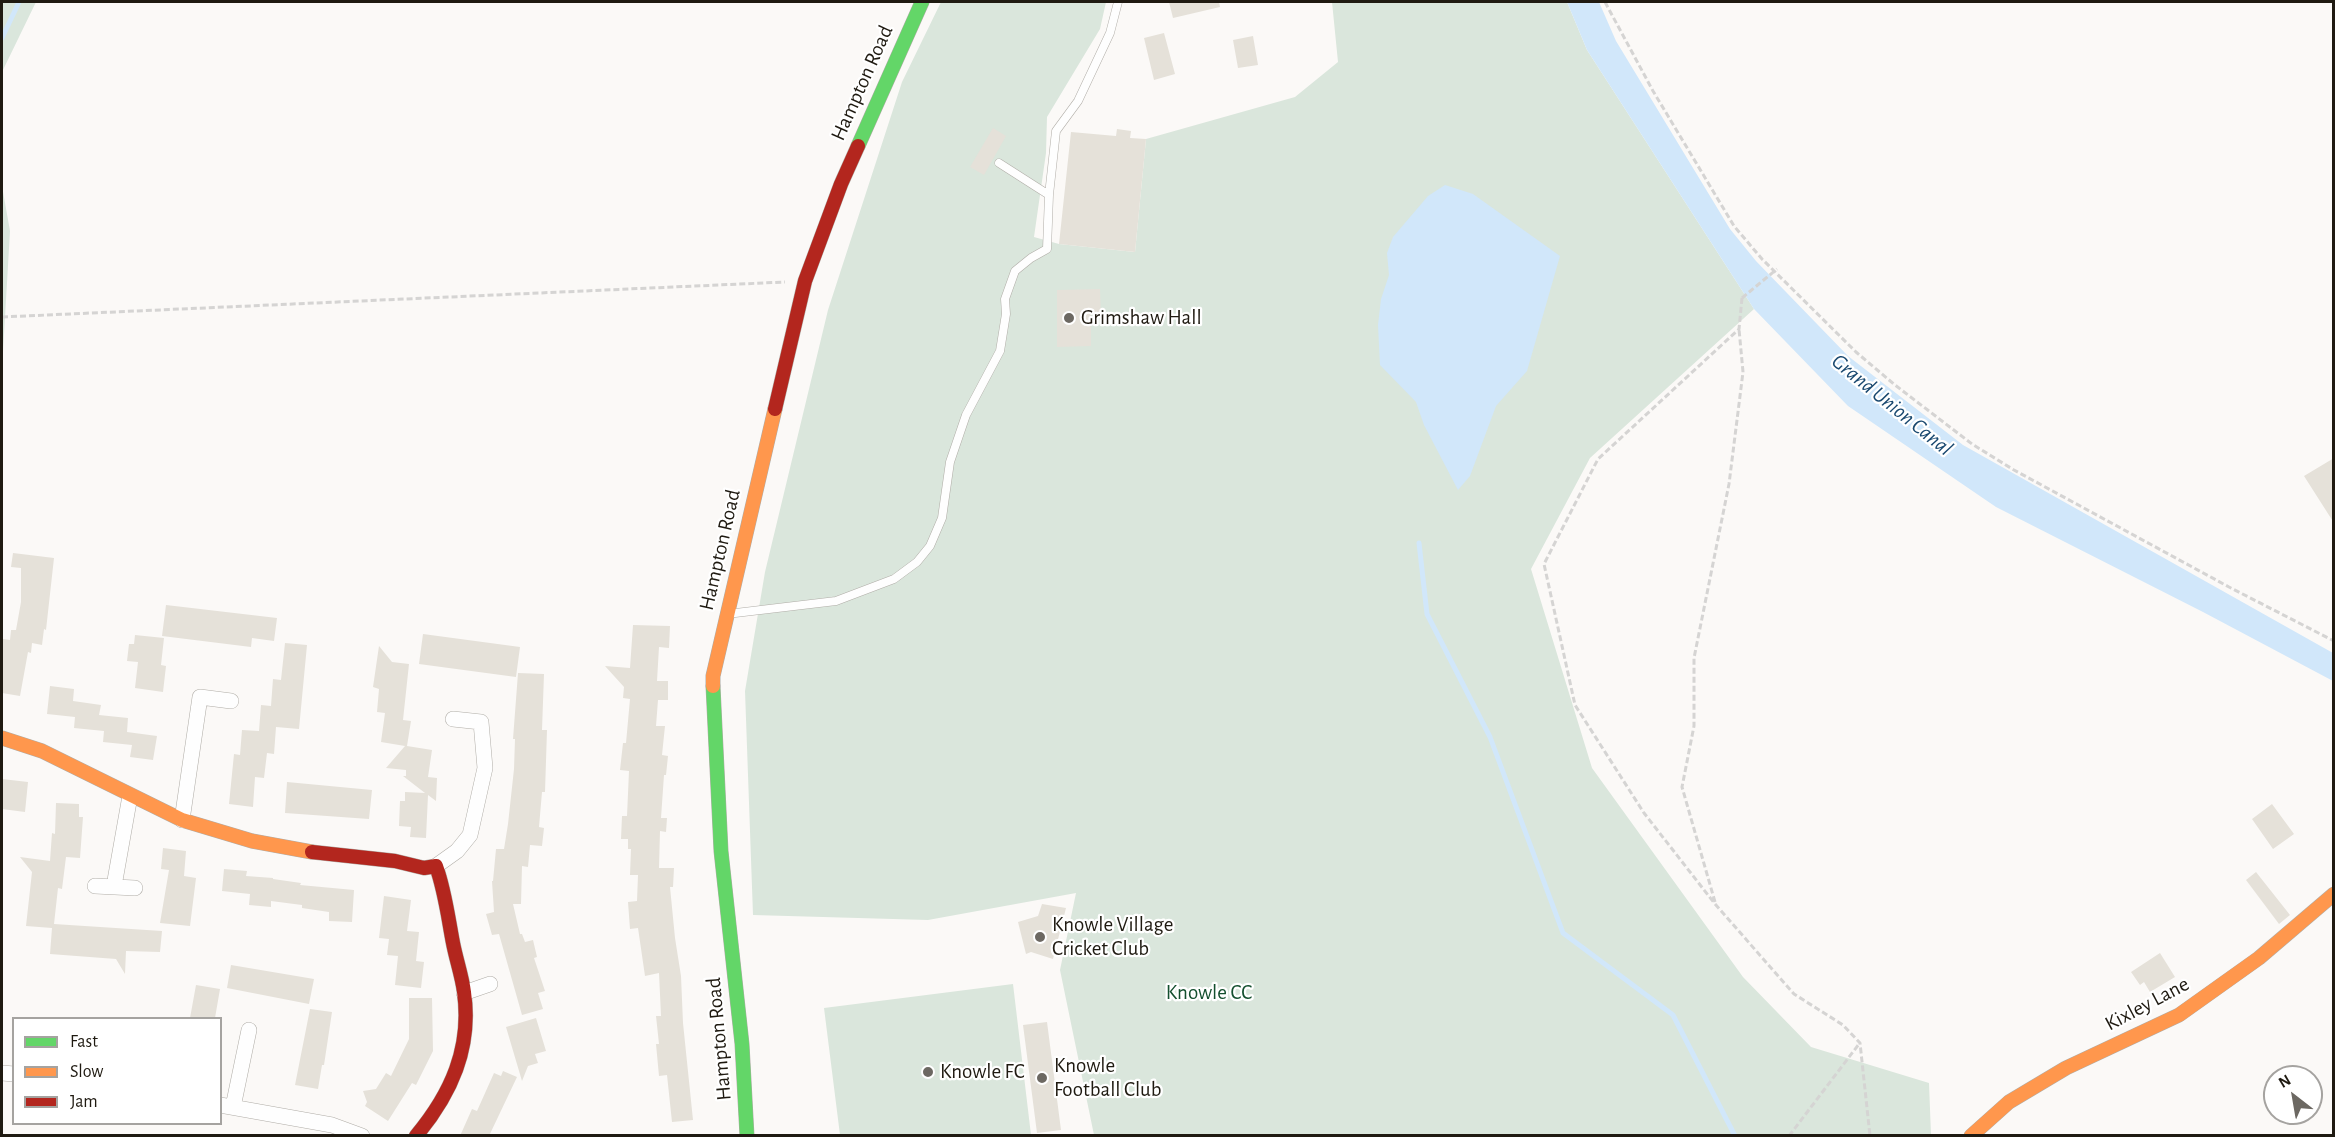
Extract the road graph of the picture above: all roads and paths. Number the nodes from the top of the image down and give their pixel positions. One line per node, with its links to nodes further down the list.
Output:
1 (922, 2): 7 (street, Hampton Road)
2 (1118, 2): 5 (lane)
3 (1605, 2): 11 (path)
4 (999, 163): 5 (lane)
5 (1049, 195): 10 (lane)
6 (1777, 269): 9 (path, bridge)
7 (805, 281): 8 (path); 10 (street, Hampton Road)
8 (2, 317)
9 (1739, 329): 22 (path); 22 (path)
10 (726, 615): 30 (street, Hampton Road)
11 (2334, 641)
12 (231, 701): 16 (street)
13 (453, 719): 17 (street)
14 (2, 738): 15 (street)
15 (130, 796): 16 (street); 19 (street)
16 (182, 820): 17 (street)
17 (436, 866): 24 (street)
18 (95, 886): 19 (street)
19 (114, 886): 20 (street)
20 (135, 888)
21 (2334, 894): 33 (street, Kixley Lane)
22 (1715, 904): 26 (path)
23 (490, 984): 24 (street)
24 (464, 993): 29 (street)
25 (249, 1030): 27 (street)
26 (1860, 1043): 31 (path); 32 (path)
27 (227, 1106): 28 (street)
28 (362, 1136)
29 (416, 1136)
30 (747, 1136)
31 (1788, 1136)
32 (1870, 1136)
33 (1971, 1136)

